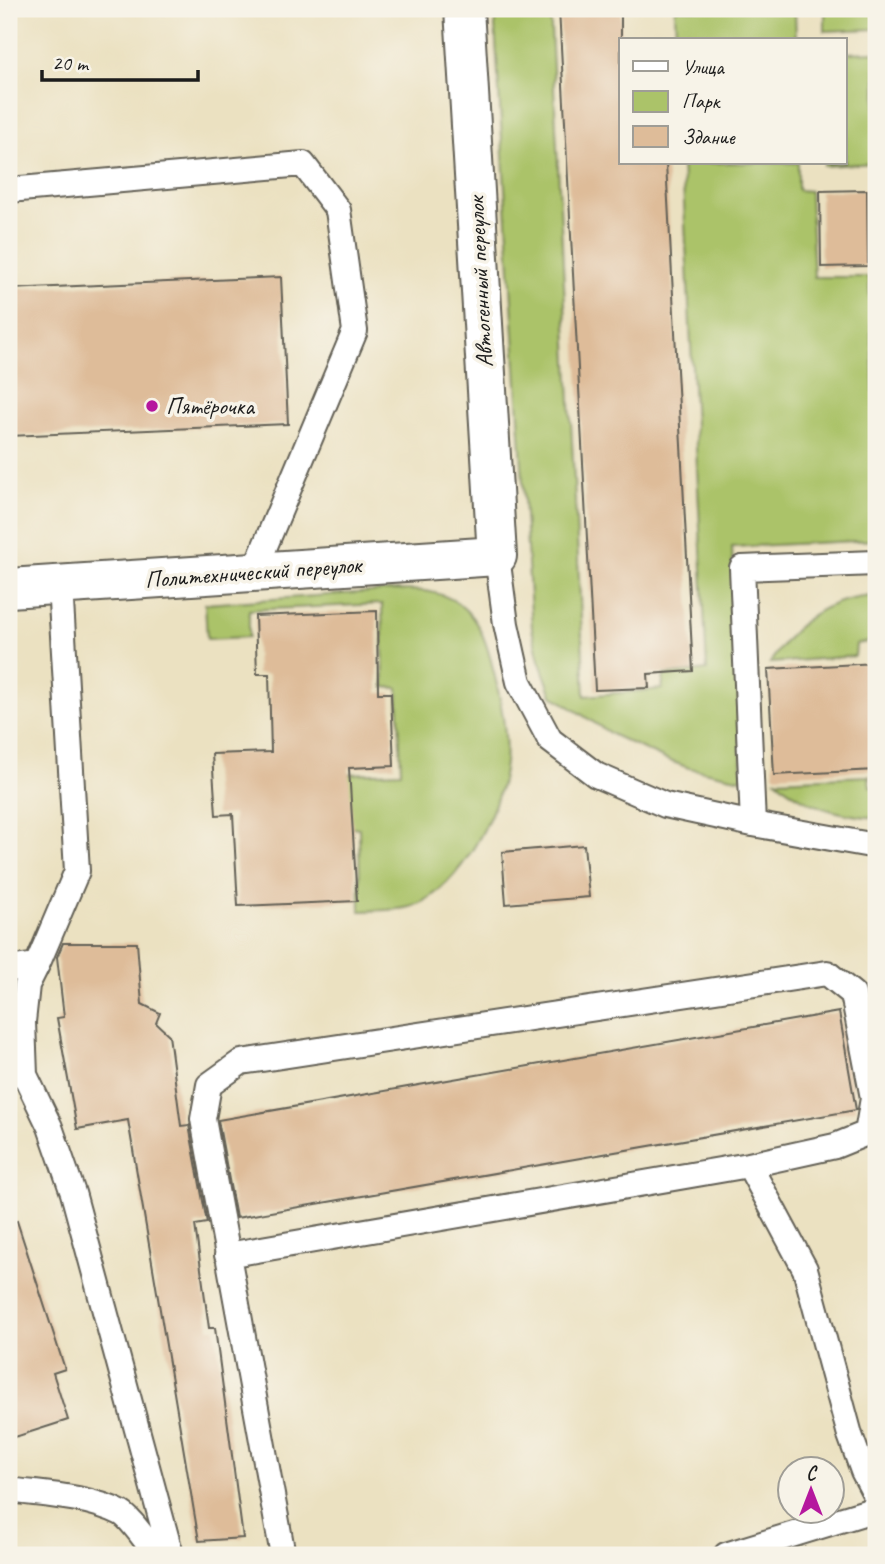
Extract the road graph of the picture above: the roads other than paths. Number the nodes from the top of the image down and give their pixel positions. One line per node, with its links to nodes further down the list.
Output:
1 (464, 9): 3 (street, Автогенный переулок)
2 (9, 190): 5 (lane)
3 (496, 556): 5 (street, Политехнический переулок); 8 (lane)
4 (876, 563): 8 (lane)
5 (254, 572): 6 (street, Политехнический переулок)
6 (60, 585): 7 (street, Политехнический переулок); 10 (lane)
7 (9, 588)
8 (753, 824): 9 (lane)
9 (876, 846)
10 (24, 973): 11 (lane); 12 (lane)
11 (9, 1031)
12 (17, 1074): 19 (lane)
13 (749, 1165): 14 (lane); 14 (lane); 16 (lane)
14 (227, 1255): 20 (lane)
15 (9, 1490): 18 (lane)
16 (876, 1496)
17 (876, 1510): 21 (lane)
18 (155, 1555)
19 (171, 1555)
20 (283, 1555)
21 (726, 1555)

